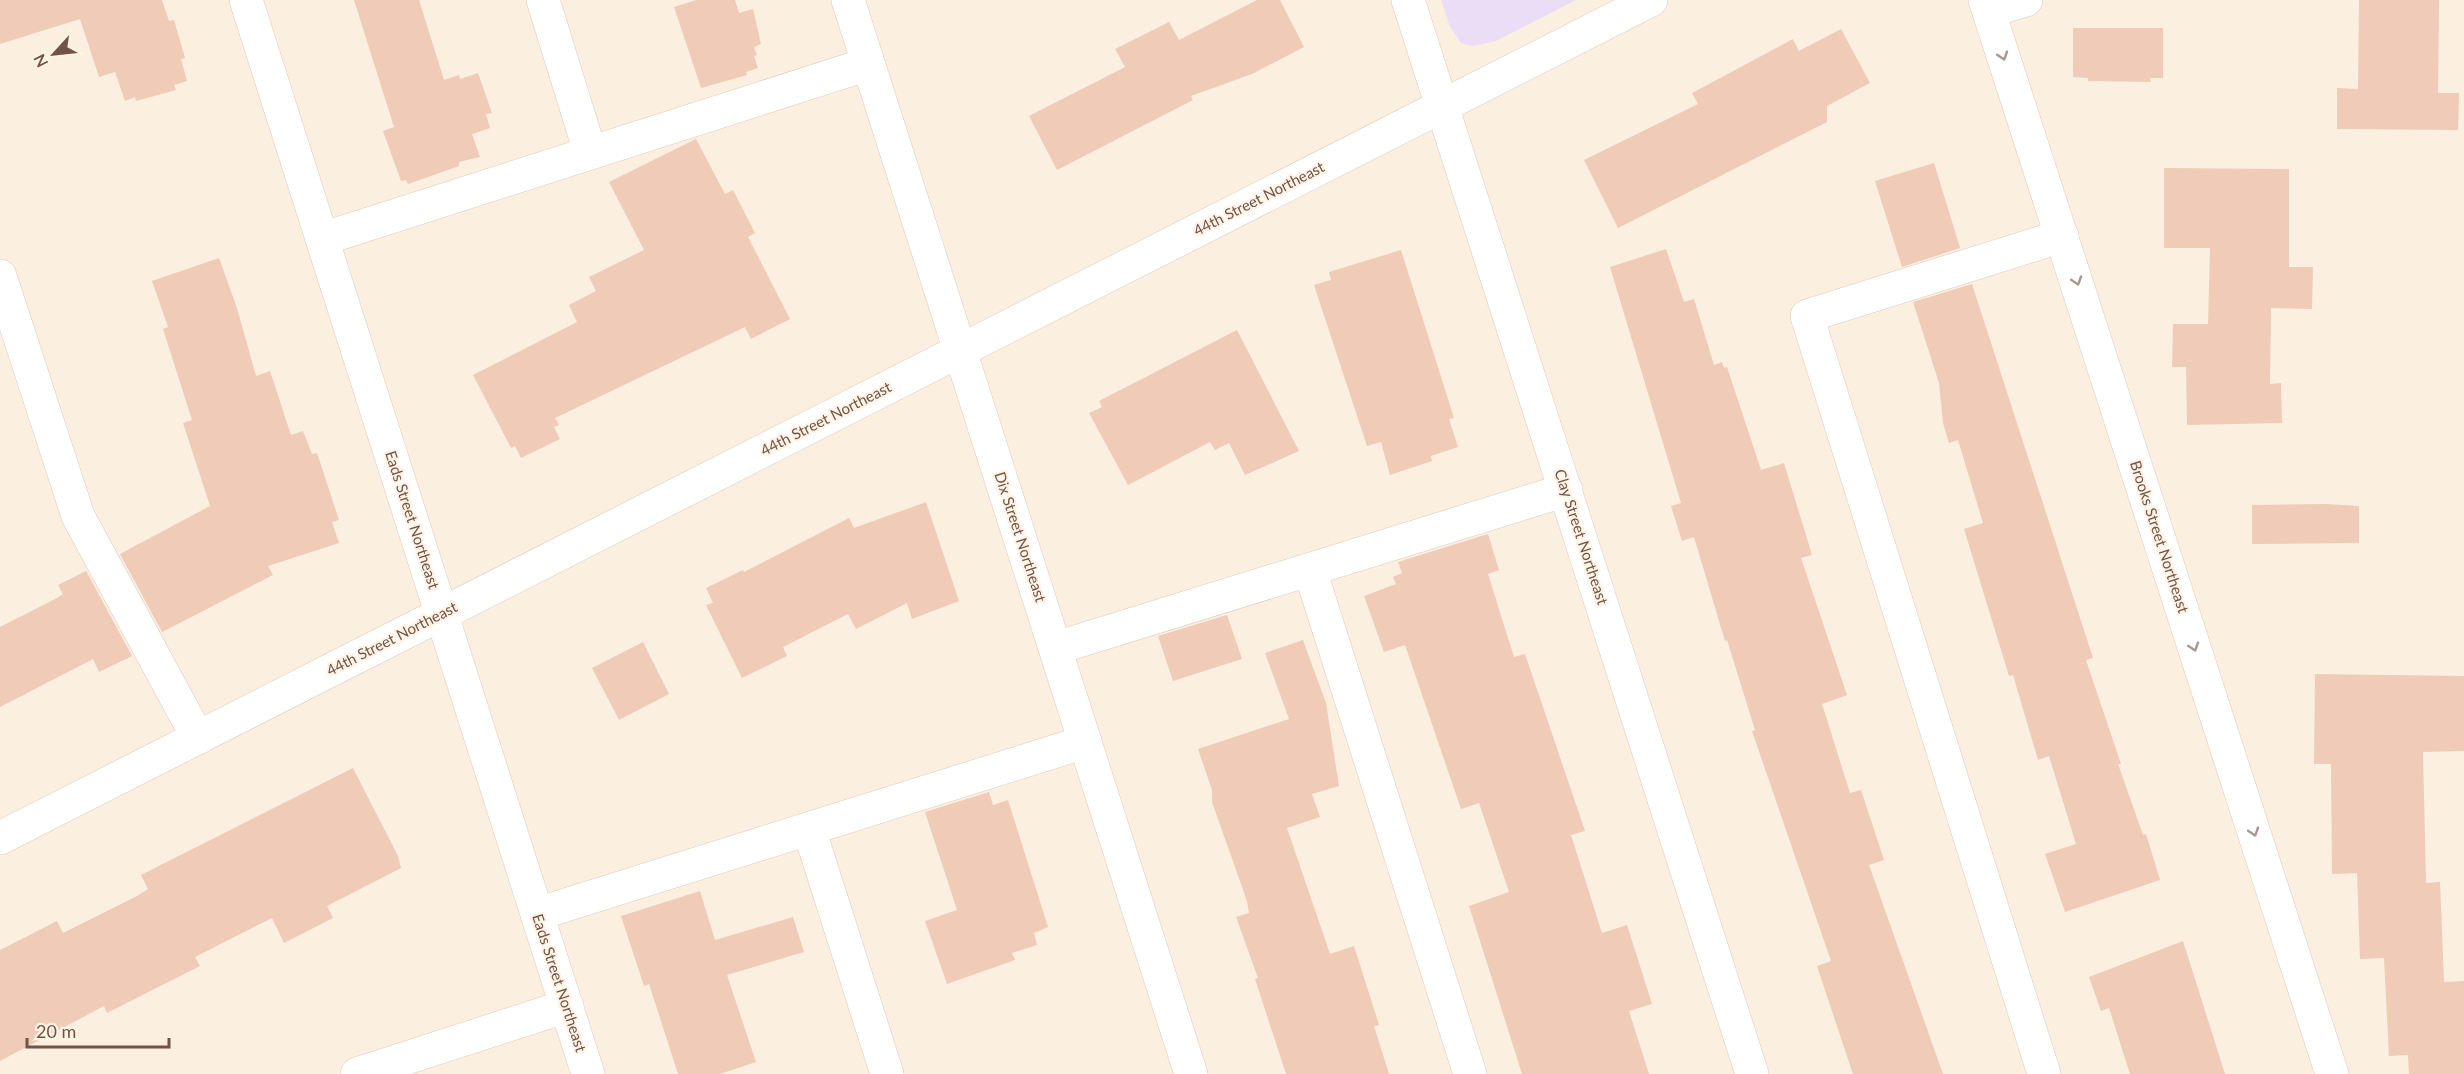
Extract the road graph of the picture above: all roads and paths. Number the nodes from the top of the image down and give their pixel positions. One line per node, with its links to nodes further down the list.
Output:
1 (246, 0): 12 (street, Eads Street Northeast)
2 (543, 0): 10 (street)
3 (848, 0): 8 (street, Dix Street Northeast)
4 (1408, 0): 9 (street, Clay Street Northeast)
5 (1651, 0): 9 (street, 44th Street Northeast)
6 (2026, 0): 7 (street)
7 (1987, 6): 11 (street, Brooks Street Northeast, one-way to 11)
8 (868, 64): 10 (street); 15 (street, Dix Street Northeast)
9 (1444, 105): 15 (street, 44th Street Northeast); 16 (street, Clay Street Northeast)
10 (590, 152): 12 (street)
11 (2062, 236): 32 (street); 33 (street, Brooks Street Northeast, one-way to 33)
12 (322, 239): 18 (street, Eads Street Northeast)
13 (0, 276): 14 (street)
14 (9, 338): 20 (street)
15 (960, 351): 18 (street, 44th Street Northeast); 19 (street, Dix Street Northeast)
16 (1566, 490): 17 (street); 31 (street, Clay Street Northeast)
17 (1310, 570): 19 (street); 30 (street)
18 (442, 614): 20 (street, 44th Street Northeast); 24 (street, Eads Street Northeast)
19 (1056, 648): 21 (street, Dix Street Northeast)
20 (198, 738): 23 (street, 44th Street Northeast)
21 (1085, 742): 22 (street); 29 (street, Dix Street Northeast)
22 (809, 828): 24 (street); 28 (street)
23 (0, 838)
24 (537, 914): 25 (street, Eads Street Northeast)
25 (567, 1005): 26 (street); 27 (street, Eads Street Northeast)
26 (357, 1074)
27 (588, 1074)
28 (887, 1074)
29 (1191, 1074)
30 (1470, 1074)
31 (1752, 1074)
32 (2044, 1074)
33 (2332, 1074)

